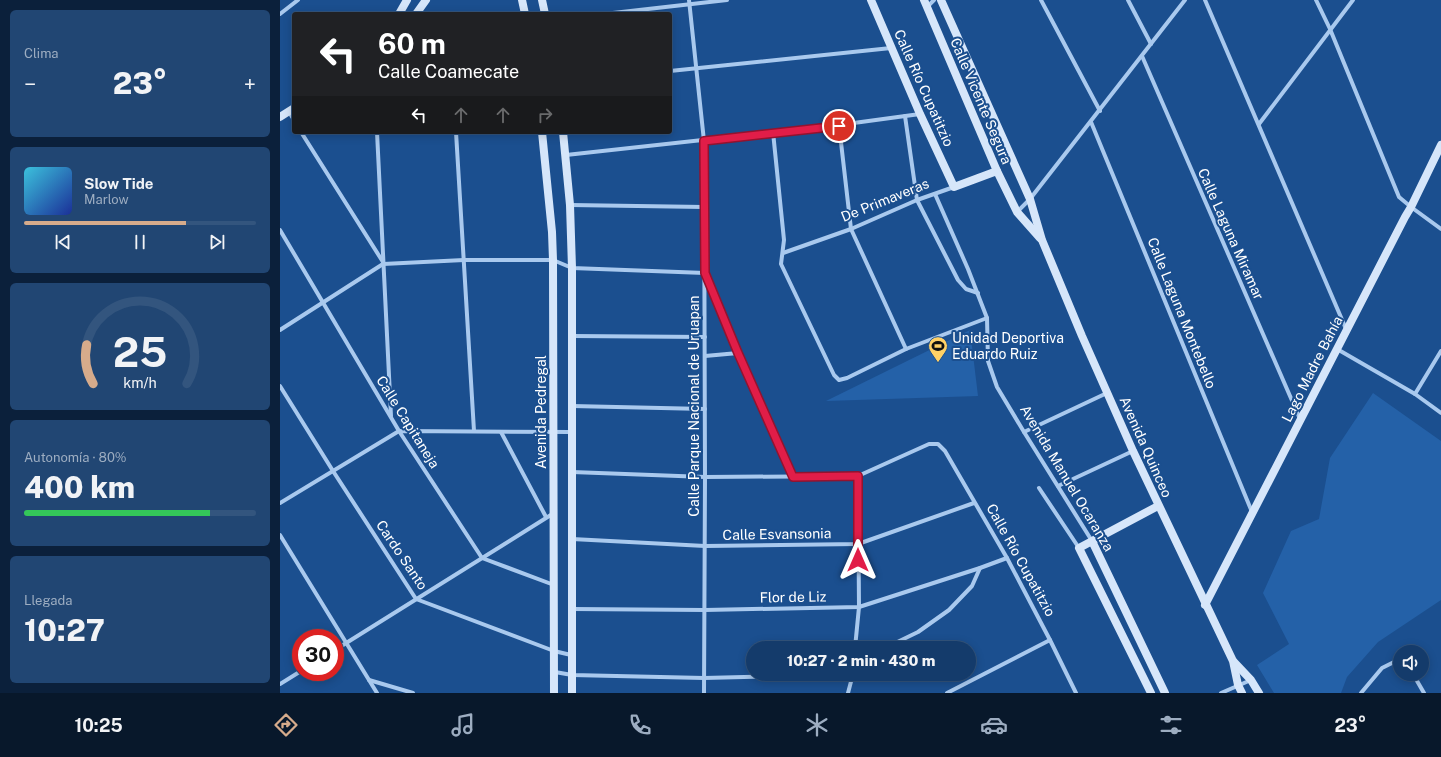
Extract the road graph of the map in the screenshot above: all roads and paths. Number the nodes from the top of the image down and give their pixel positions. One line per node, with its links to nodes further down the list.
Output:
1 (298, 0): 21 (street)
2 (426, 0): 17 (street)
3 (522, 0): 18 (street)
4 (542, 0): 19 (street)
5 (727, 0): 15 (street)
6 (871, 0): 24 (street, Calle Río Cupatitzio)
7 (934, 0): 16 (street)
8 (941, 0): 49 (street, Calle Vicente Segura)
9 (1041, 0): 29 (street)
10 (1128, 0): 23 (street)
11 (1184, 0): 23 (street)
12 (1205, 0): 34 (street)
13 (1316, 0): 22 (street)
14 (1354, 0): 22 (street)
15 (689, 2): 20 (street); 26 (street, Calle Parque Nacional de Uruapan)
16 (925, 4): 45 (street, Calle Vicente Segura)
17 (417, 12)
18 (524, 12)
19 (545, 12)
20 (618, 12)
21 (280, 14)
22 (1330, 29): 34 (street); 52 (street)
23 (1151, 44): 25 (street)
24 (892, 48): 26 (street); 30 (street, Calle Río Cupatitzio)
25 (1142, 56): 29 (street); 83 (street, Calle Laguna Miramar)
26 (696, 68): 27 (street); 42 (street, Calle Parque Nacional de Uruapan)
27 (672, 71)
28 (291, 110): 32 (street)
29 (1100, 111): 33 (street)
30 (920, 114): 31 (street); 46 (street, Calle Río Cupatitzio)
31 (905, 116): 35 (street); 48 (street)
32 (280, 117)
33 (1091, 122): 49 (street); 102 (street, Calle Laguna Montebello)
34 (1259, 124): 67 (street)
35 (839, 126): 36 (street); 54 (street)
36 (773, 132): 42 (street); 58 (street)
37 (303, 134): 61 (street)
38 (377, 134): 61 (street)
39 (456, 134): 59 (street)
40 (542, 134): 60 (street, Avenida Pedregal)
41 (563, 134): 44 (street)
42 (704, 141): 44 (street); 51 (street, Calle Parque Nacional de Uruapan)
43 (1441, 146): 52 (street, Lago Madre Bahía)
44 (566, 155): 50 (street)
45 (997, 171): 46 (street, De Primaveras); 53 (street, Calle Vicente Segura)
46 (954, 187): 47 (street, De Primaveras)
47 (935, 194): 48 (street, De Primaveras); 64 (street, Avenida Manuel Ocaranza)
48 (917, 200): 54 (street, De Primaveras); 64 (street)
49 (1030, 200): 53 (street); 57 (street, Avenida Quinceo)
50 (570, 205): 51 (street); 62 (street)
51 (704, 207): 63 (street, Calle Parque Nacional de Uruapan)
52 (1411, 207): 55 (street); 67 (street, Lago Madre Bahía)
53 (1017, 212): 57 (street, Avenida Quinceo)
54 (851, 229): 58 (street, De Primaveras); 71 (street)
55 (1441, 229)
56 (280, 230): 65 (street, Calle Capitaneja)
57 (1042, 240): 77 (street, Avenida Quinceo)
58 (782, 253): 71 (street)
59 (464, 260): 60 (street); 61 (street); 85 (street)
60 (553, 260): 62 (street); 87 (street, Avenida Pedregal)
61 (383, 264): 65 (street); 82 (street)
62 (572, 268): 63 (street); 69 (street)
63 (705, 273): 70 (street, Calle Parque Nacional de Uruapan); 74 (street)
64 (978, 293): 66 (street, Avenida Manuel Ocaranza)
65 (323, 303): 68 (street); 82 (street, Calle Capitaneja)
66 (987, 318): 71 (street); 89 (street, Avenida Manuel Ocaranza)
67 (1347, 329): 72 (street, Lago Madre Bahía)
68 (280, 330)
69 (571, 336): 70 (street); 79 (street)
70 (705, 337): 75 (street, Calle Parque Nacional de Uruapan)
71 (906, 349)
72 (1337, 349): 78 (street); 83 (street, Lago Madre Bahía)
73 (1441, 351): 78 (street)
74 (738, 353): 75 (street); 95 (street)
75 (705, 356): 80 (street, Calle Parque Nacional de Uruapan)
76 (280, 386): 91 (street, Cardo Santo)
77 (1108, 392): 89 (street); 90 (street, Avenida Quinceo)
78 (1415, 394): 81 (street)
79 (572, 406): 80 (street); 88 (street)
80 (705, 410): 94 (street, Calle Parque Nacional de Uruapan)
81 (1441, 413)
82 (391, 416): 84 (street, Calle Capitaneja)
83 (1300, 420): 102 (street, Lago Madre Bahía)
84 (399, 431): 85 (street); 91 (street); 110 (street, Calle Capitaneja)
85 (474, 431): 86 (street)
86 (501, 432): 87 (street); 103 (street)
87 (554, 432): 88 (street); 101 (street, Avenida Pedregal)
88 (572, 432): 92 (street)
89 (1024, 432): 96 (street, Avenida Manuel Ocaranza)
90 (1133, 452): 96 (street); 100 (street, Avenida Quinceo)
91 (333, 471): 98 (street); 114 (street, Cardo Santo)
92 (572, 472): 94 (street); 105 (street)
93 (858, 476): 95 (street); 99 (street, Calle Río Cupatitzio); 107 (street)
94 (705, 477): 95 (street); 108 (street, Calle Parque Nacional de Uruapan)
95 (793, 477)
96 (1058, 486): 106 (street, Avenida Manuel Ocaranza)
97 (1039, 488): 109 (street, Avenida Manuel Ocaranza)
98 (280, 503)
99 (974, 503): 107 (street, Calle Esvansonia); 111 (street, Calle Río Cupatitzio)
100 (1158, 506): 106 (street); 115 (street, Avenida Quinceo)
101 (554, 512): 103 (street); 113 (street, Avenida Pedregal)
102 (1253, 513): 115 (street, Lago Madre Bahía)
103 (546, 517): 110 (street)
104 (280, 535): 122 (street)
105 (572, 539): 108 (street, Calle Esvansonia); 117 (street)
106 (1092, 540): 109 (street); 147 (street, Avenida Manuel Ocaranza)
107 (858, 544): 108 (street, Calle Esvansonia); 116 (street)
108 (705, 546): 118 (street, Calle Parque Nacional de Uruapan)
109 (1079, 548): 138 (street, Avenida Manuel Ocaranza)
110 (482, 558): 113 (street); 114 (street)
111 (1007, 558): 112 (street, Flor de Liz); 119 (street, Calle Río Cupatitzio)
112 (980, 568): 116 (street, Flor de Liz); 121 (street)
113 (554, 585): 123 (street, Avenida Pedregal)
114 (416, 599): 122 (street); 123 (street, Cardo Santo)
115 (1205, 605): 125 (street, Avenida Quinceo)
116 (859, 607): 118 (street, Flor de Liz); 120 (street)
117 (572, 609): 118 (street, Flor de Liz); 124 (street)
118 (705, 610): 131 (street, Calle Parque Nacional de Uruapan)
119 (1050, 640): 145 (street); 146 (street, Calle Río Cupatitzio)
120 (856, 641)
121 (899, 641)
122 (346, 643): 132 (street)
123 (554, 651): 124 (street, Cardo Santo); 127 (street, Avenida Pedregal)
124 (571, 655): 128 (street)
125 (1233, 661): 133 (street, Avenida Quinceo); 137 (street, Avenida Quinceo)
126 (1393, 662): 151 (street)
127 (554, 672): 128 (street); 141 (street, Avenida Pedregal)
128 (572, 675): 131 (street); 142 (street)
129 (292, 677): 136 (street)
130 (746, 677): 131 (street)
131 (704, 678): 143 (street, Calle Parque Nacional de Uruapan)
132 (369, 680): 139 (street); 140 (street)
133 (1251, 680): 137 (street); 150 (street, Avenida Quinceo)
134 (851, 681): 144 (street)
135 (1418, 681): 152 (street)
136 (280, 684)
137 (1238, 685): 148 (street); 149 (street, Avenida Quinceo)
138 (1148, 692)
139 (377, 693)
140 (413, 693)
141 (554, 693)
142 (572, 693)
143 (704, 693)
144 (848, 693)
145 (947, 693)
146 (1076, 693)
147 (1165, 693)
148 (1221, 693)
149 (1242, 693)
150 (1259, 693)
151 (1361, 693)
152 (1424, 693)

